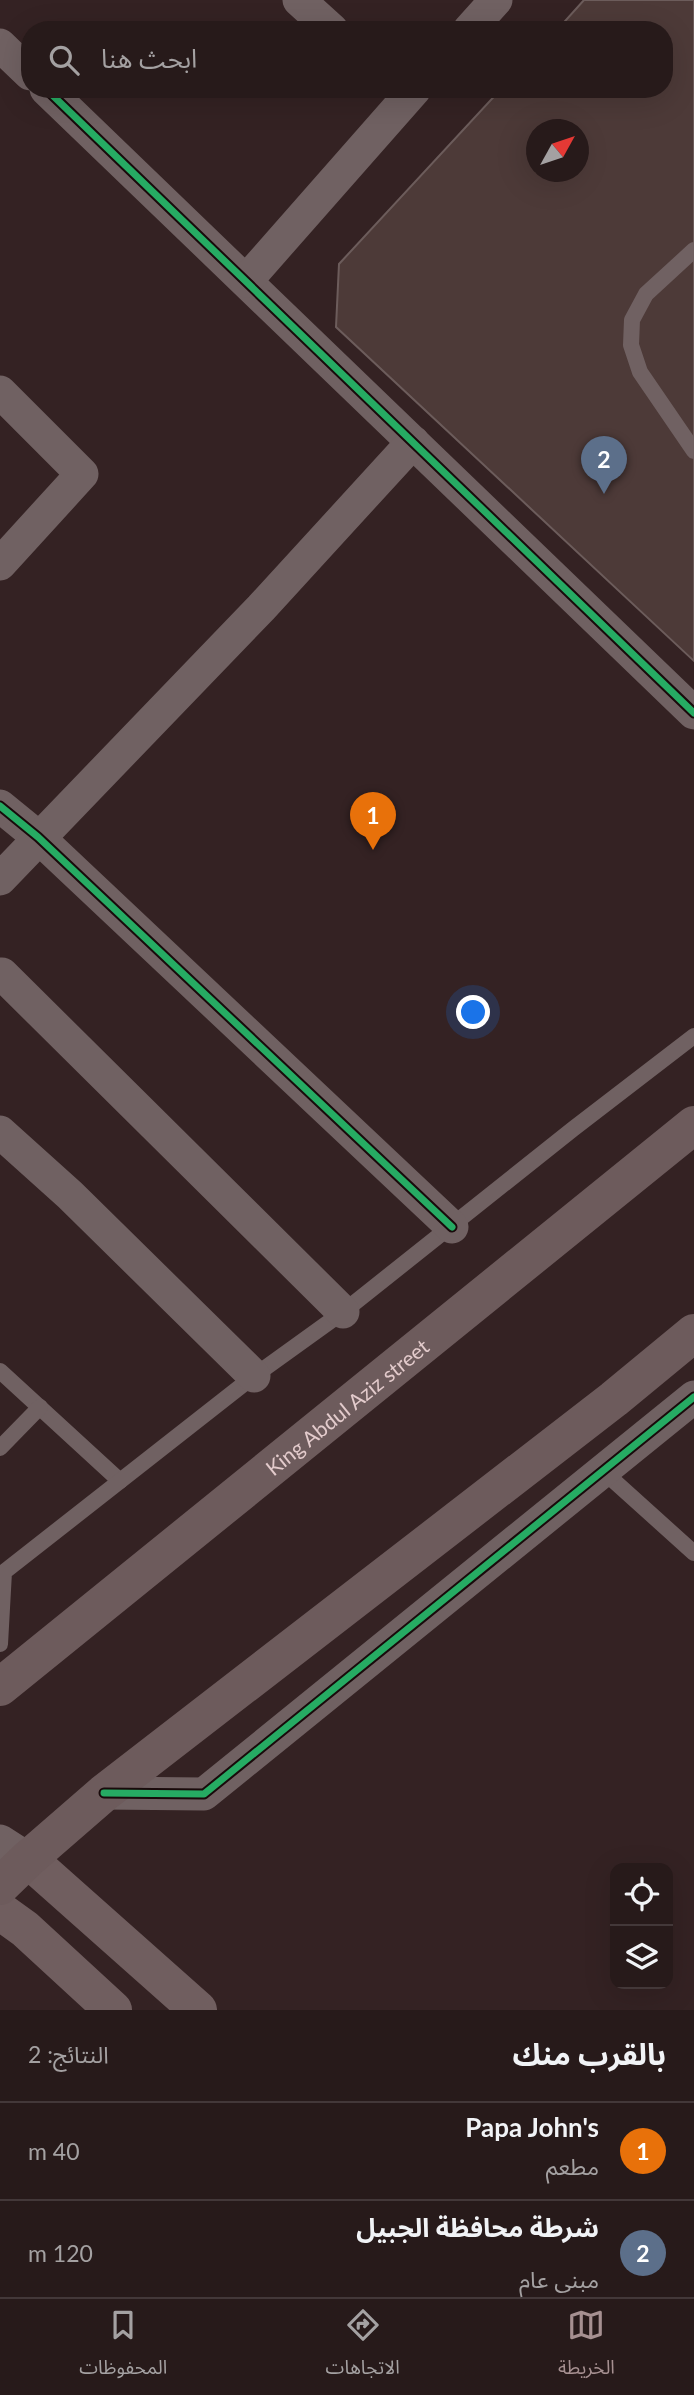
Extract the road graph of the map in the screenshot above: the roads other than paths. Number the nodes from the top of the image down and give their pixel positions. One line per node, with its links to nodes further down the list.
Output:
1 (299, 0): 3 (street)
2 (496, 0): 4 (street)
3 (322, 21)
4 (477, 21)
5 (0, 45): 6 (street)
6 (21, 65)
7 (55, 98): 10 (street)
8 (402, 98): 10 (street)
9 (694, 250): 13 (lane)
10 (246, 281): 12 (street)
11 (0, 392): 14 (street)
12 (413, 442): 15 (street); 17 (street)
13 (694, 451)
14 (0, 564)
15 (694, 713)
16 (0, 806): 17 (street)
17 (38, 837): 18 (street); 23 (street)
18 (0, 879)
19 (2, 974): 24 (street)
20 (694, 1036): 23 (lane)
21 (694, 1125): 36 (main road, King Abdul Aziz street)
22 (0, 1132): 27 (street)
23 (452, 1227): 24 (lane)
24 (343, 1312): 27 (lane)
25 (694, 1333): 37 (main road)
26 (0, 1371): 29 (lane)
27 (254, 1376): 32 (lane)
28 (694, 1397): 31 (street)
29 (40, 1407): 30 (lane); 32 (lane)
30 (0, 1448)
31 (603, 1471): 33 (lane); 37 (street)
32 (120, 1481): 34 (lane)
33 (694, 1553)
34 (2, 1574): 35 (lane)
35 (0, 1644)
36 (0, 1686)
37 (104, 1793): 38 (main road)
38 (14, 1850): 39 (main road); 42 (main road)
39 (0, 1886)
40 (0, 1911): 41 (main road)
41 (113, 2010)
42 (198, 2010)

